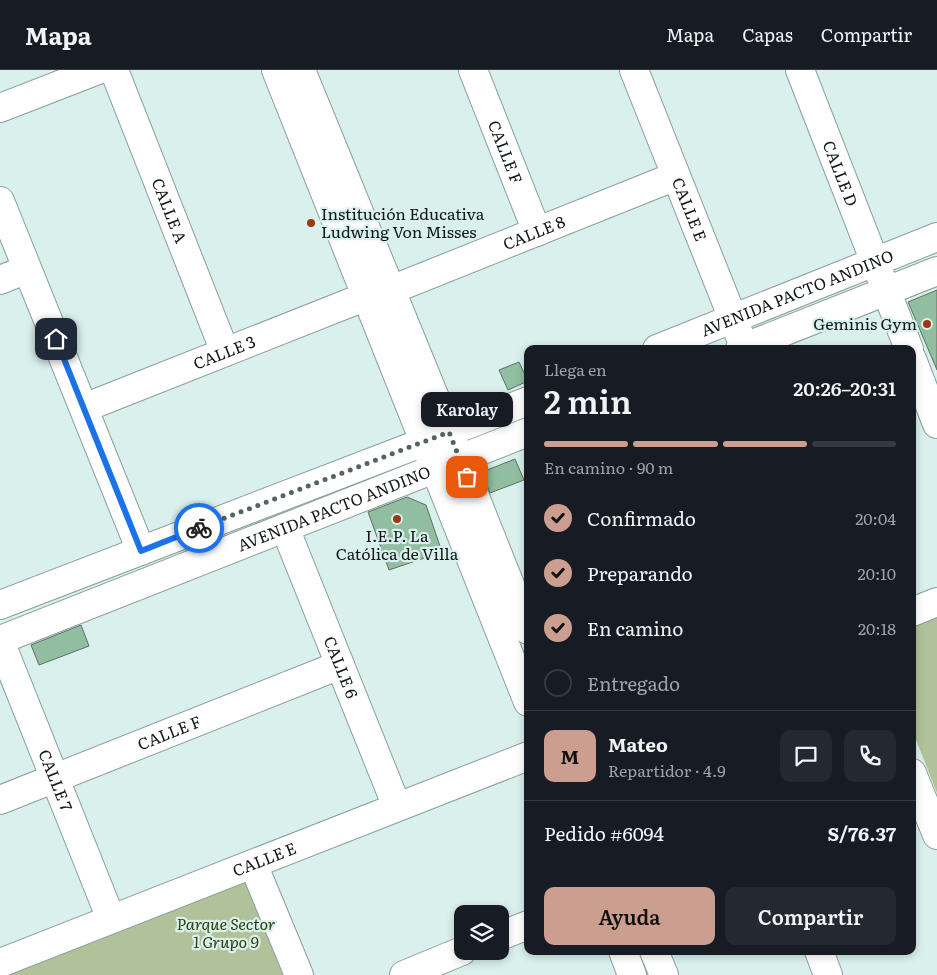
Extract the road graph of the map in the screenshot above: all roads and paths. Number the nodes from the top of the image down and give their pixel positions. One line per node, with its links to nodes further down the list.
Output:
1 (98, 70): 10 (street)
2 (114, 70): 25 (street, CALLE A)
3 (276, 70): 19 (street)
4 (301, 70): 9 (street)
5 (324, 70): 9 (street)
6 (473, 70): 13 (street, CALLE F)
7 (634, 70): 11 (street, CALLE E)
8 (800, 70): 17 (street, CALLE D)
9 (313, 99): 19 (street)
10 (0, 108)
11 (676, 176): 13 (street, CALLE 8); 20 (street, CALLE E)
12 (0, 201): 15 (street)
13 (537, 232): 19 (street, CALLE 8)
14 (937, 236): 17 (street, AVENIDA PACTO ANDINO)
15 (27, 269): 18 (street); 28 (street)
16 (937, 271): 17 (street, AVENIDA PACTO ANDINO)
17 (881, 276): 20 (street, AVENIDA PACTO ANDINO); 23 (street, AVENIDA PACTO ANDINO); 24 (street, CALLE D)
18 (0, 280)
19 (379, 293): 25 (street, CALLE 3); 30 (street); 32 (street)
20 (732, 318): 21 (street, AVENIDA PACTO ANDINO); 22 (street, CALLE E)
21 (667, 345)
22 (742, 345)
23 (749, 345)
24 (907, 345)
25 (225, 352): 28 (street, CALLE 3)
26 (916, 369): 29 (street)
27 (524, 403): 30 (street, AVENIDA PACTO ANDINO)
28 (84, 408): 36 (street)
29 (937, 424)
30 (449, 432): 32 (street, AVENIDA PACTO ANDINO); 33 (street)
31 (524, 434): 33 (street, AVENIDA PACTO ANDINO)
32 (424, 442): 34 (street); 36 (street, AVENIDA PACTO ANDINO)
33 (460, 459): 34 (street, AVENIDA PACTO ANDINO); 37 (street)
34 (434, 469): 35 (street, AVENIDA PACTO ANDINO); 43 (street)
35 (285, 528): 41 (street, AVENIDA PACTO ANDINO); 42 (street, CALLE 6)
36 (141, 551): 39 (street, AVENIDA PACTO ANDINO)
37 (522, 600)
38 (937, 602): 40 (street)
39 (0, 605)
40 (916, 610)
41 (0, 640): 45 (street, CALLE 7)
42 (340, 665): 45 (street, CALLE F); 48 (street, CALLE 6)
43 (524, 692)
44 (524, 758): 48 (street, CALLE E)
45 (56, 778): 47 (street, CALLE F); 51 (street, CALLE 7)
46 (916, 783): 49 (street)
47 (0, 800)
48 (397, 807): 50 (street, CALLE E)
49 (937, 835)
50 (253, 864): 51 (street, CALLE E); 59 (street)
51 (111, 920): 58 (street, CALLE E)
52 (524, 926): 53 (street)
53 (509, 932)
54 (454, 954): 60 (street)
55 (624, 955): 61 (street)
56 (656, 955): 62 (street)
57 (820, 955): 63 (street)
58 (0, 963)
59 (299, 975)
60 (404, 975)
61 (632, 975)
62 (664, 975)
63 (828, 975)

